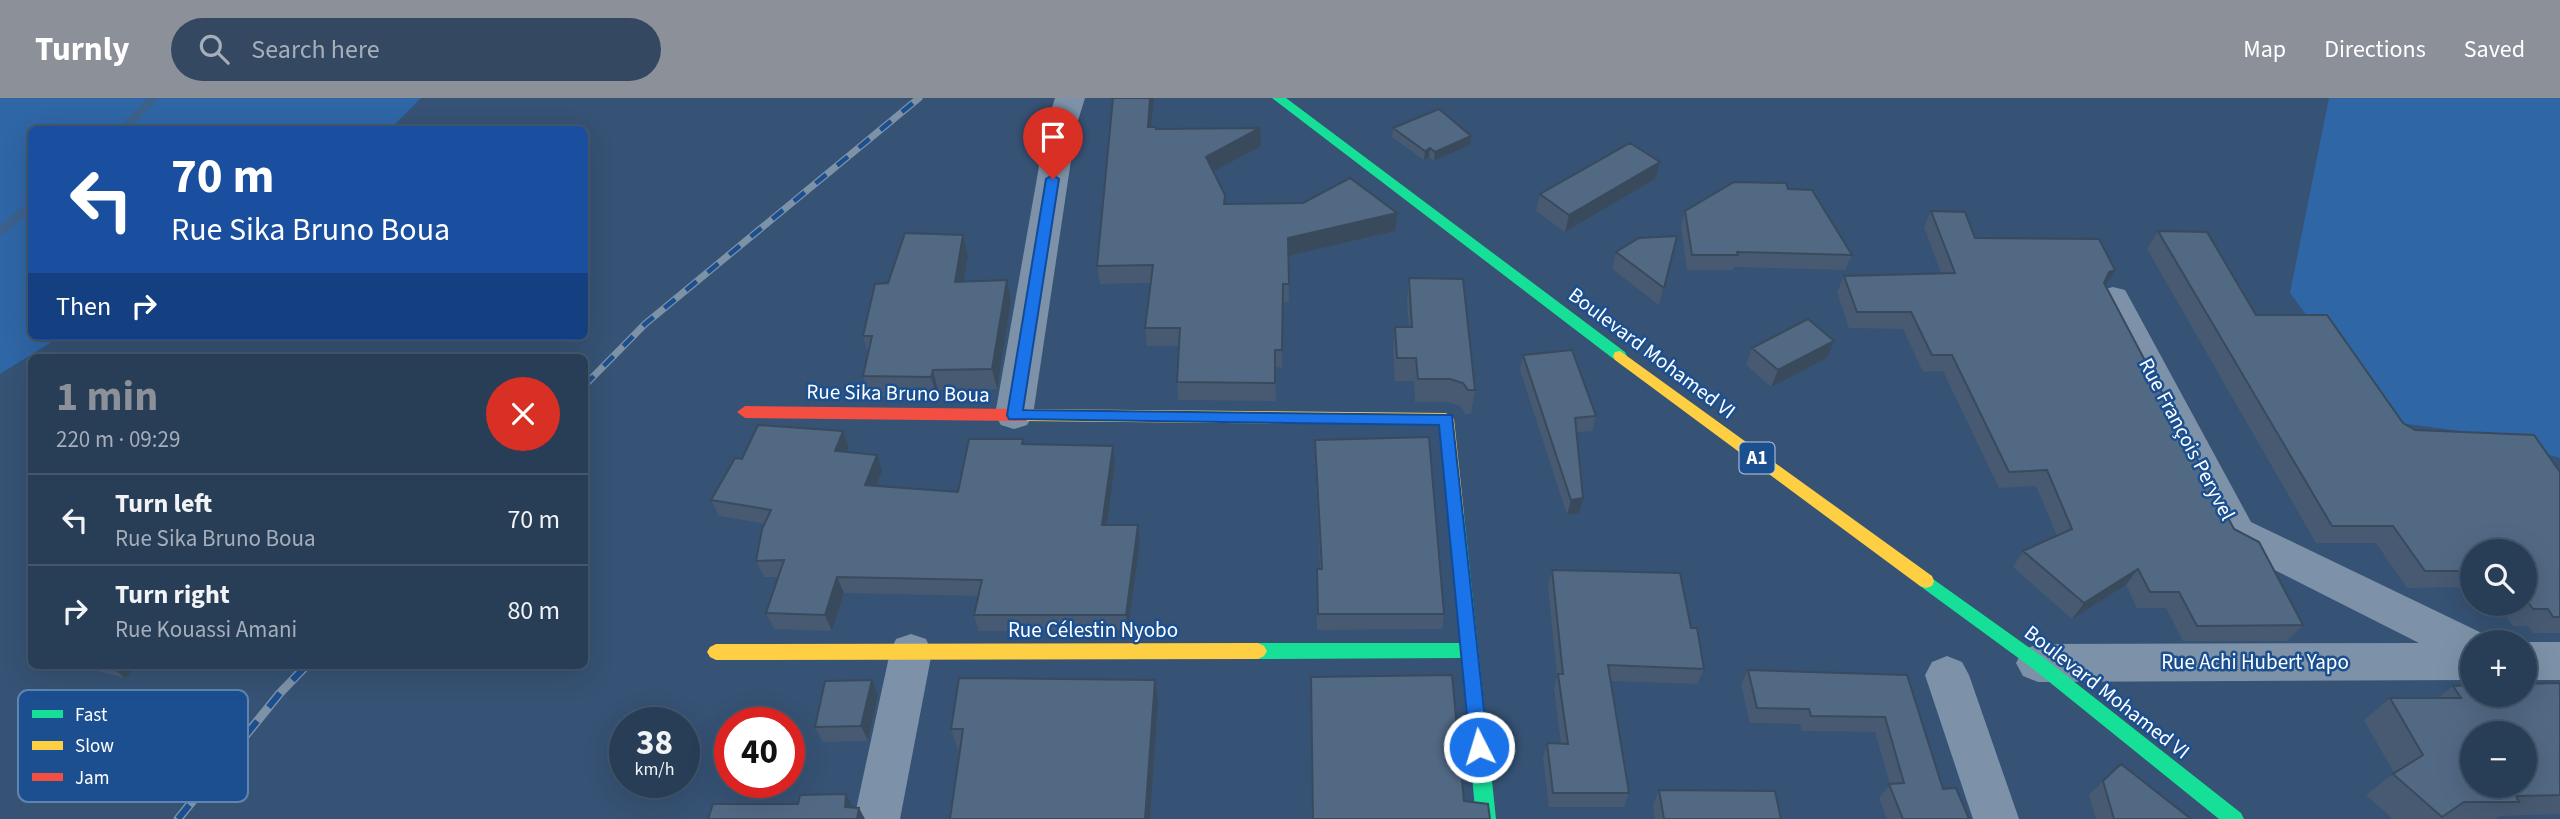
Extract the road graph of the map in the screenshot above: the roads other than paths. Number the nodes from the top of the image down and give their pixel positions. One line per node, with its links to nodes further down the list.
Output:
1 (1070, 98): 5 (street)
2 (1278, 98): 13 (street, Boulevard Mohamed VI / A1)
3 (2113, 299): 6 (street, Rue François Peryvel)
4 (745, 412): 5 (street, Rue Sika Bruno Boua)
5 (1014, 415): 7 (street, Rue Sika Bruno Boua)
6 (2460, 643)
7 (1470, 650): 9 (street, Rue Célestin Nyobo); 16 (street, Rue Sika Bruno Boua)
8 (716, 652): 9 (street, Rue Célestin Nyobo)
9 (911, 652): 15 (street)
10 (2460, 661): 13 (street, Rue Achi Hubert Yapo)
11 (2537, 661): 12 (street)
12 (2560, 661)
13 (2038, 663): 18 (street, Boulevard Mohamed VI / A1)
14 (1947, 675): 17 (street)
15 (877, 819)
16 (1486, 819)
17 (1996, 819)
18 (2234, 819)

